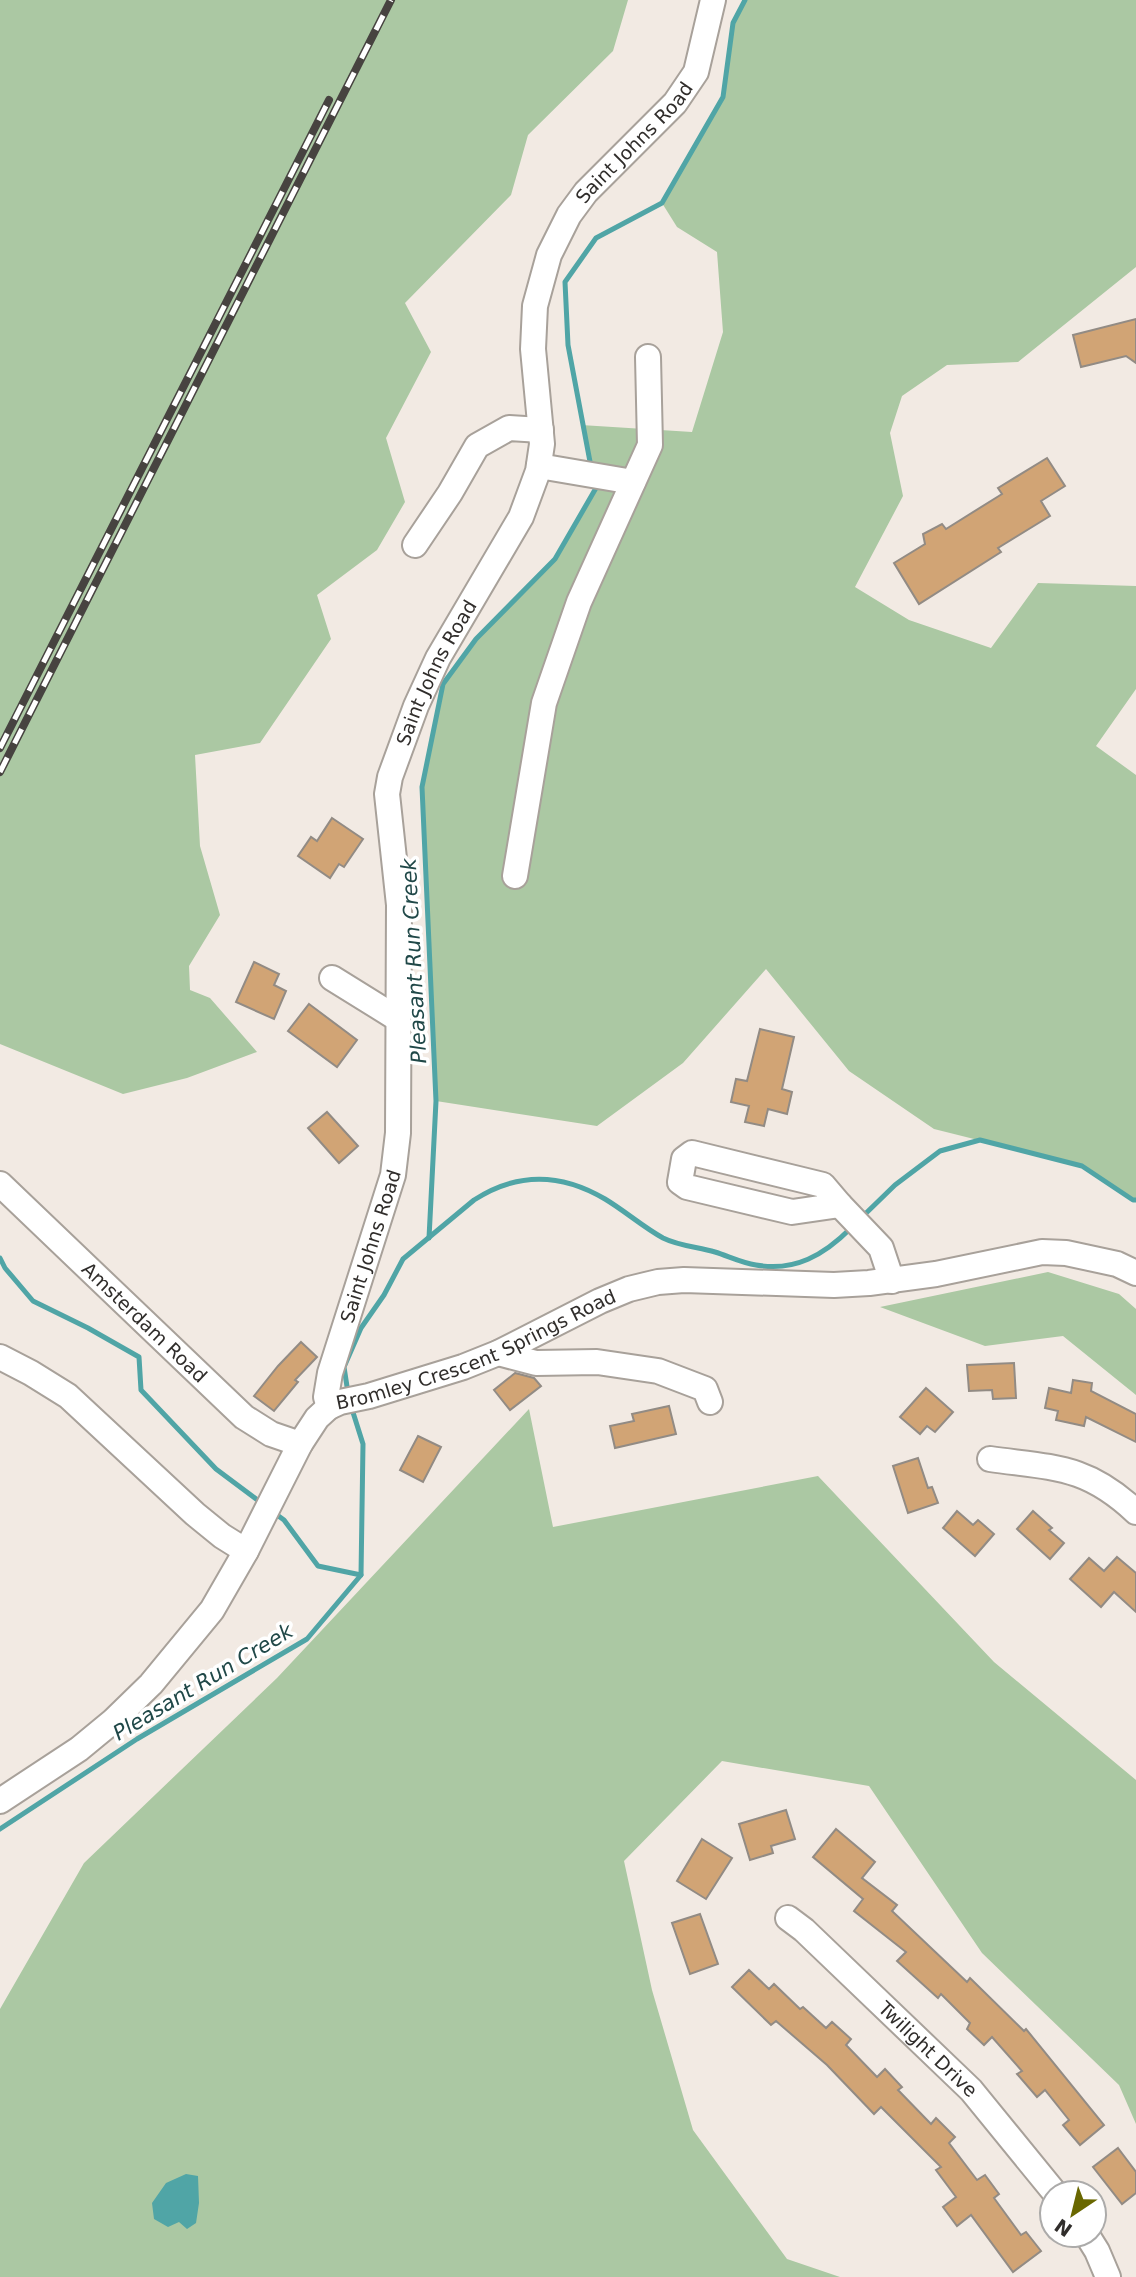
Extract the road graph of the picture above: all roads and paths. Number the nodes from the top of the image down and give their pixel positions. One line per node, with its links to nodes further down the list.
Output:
1 (713, 0): 3 (street, Saint Johns Road)
2 (648, 357): 5 (street)
3 (541, 430): 4 (street, Saint Johns Road); 6 (street)
4 (539, 466): 5 (street); 9 (street, Saint Johns Road)
5 (633, 482): 7 (street)
6 (415, 545)
7 (515, 876)
8 (332, 978): 9 (street)
9 (398, 1019): 17 (street, Saint Johns Road)
10 (0, 1184): 18 (street, Amsterdam Road)
11 (843, 1208): 11 (street); 13 (street)
12 (1136, 1273): 13 (street, Bromley Crescent Springs Road)
13 (892, 1281): 14 (street, Bromley Crescent Springs Road)
14 (498, 1353): 16 (street); 17 (street, Bromley Crescent Springs Road)
15 (0, 1357): 21 (street)
16 (710, 1402)
17 (334, 1404): 18 (street, Bromley Crescent Springs Road)
18 (300, 1444): 21 (street, Bromley Crescent Springs Road)
19 (990, 1459): 20 (street)
20 (1136, 1512)
21 (246, 1551): 22 (street, Bromley Crescent Springs Road)
22 (0, 1801)
23 (788, 1918): 24 (street, Twilight Drive)
24 (1044, 2179)
25 (1096, 2249): 26 (street)
26 (1108, 2277)

